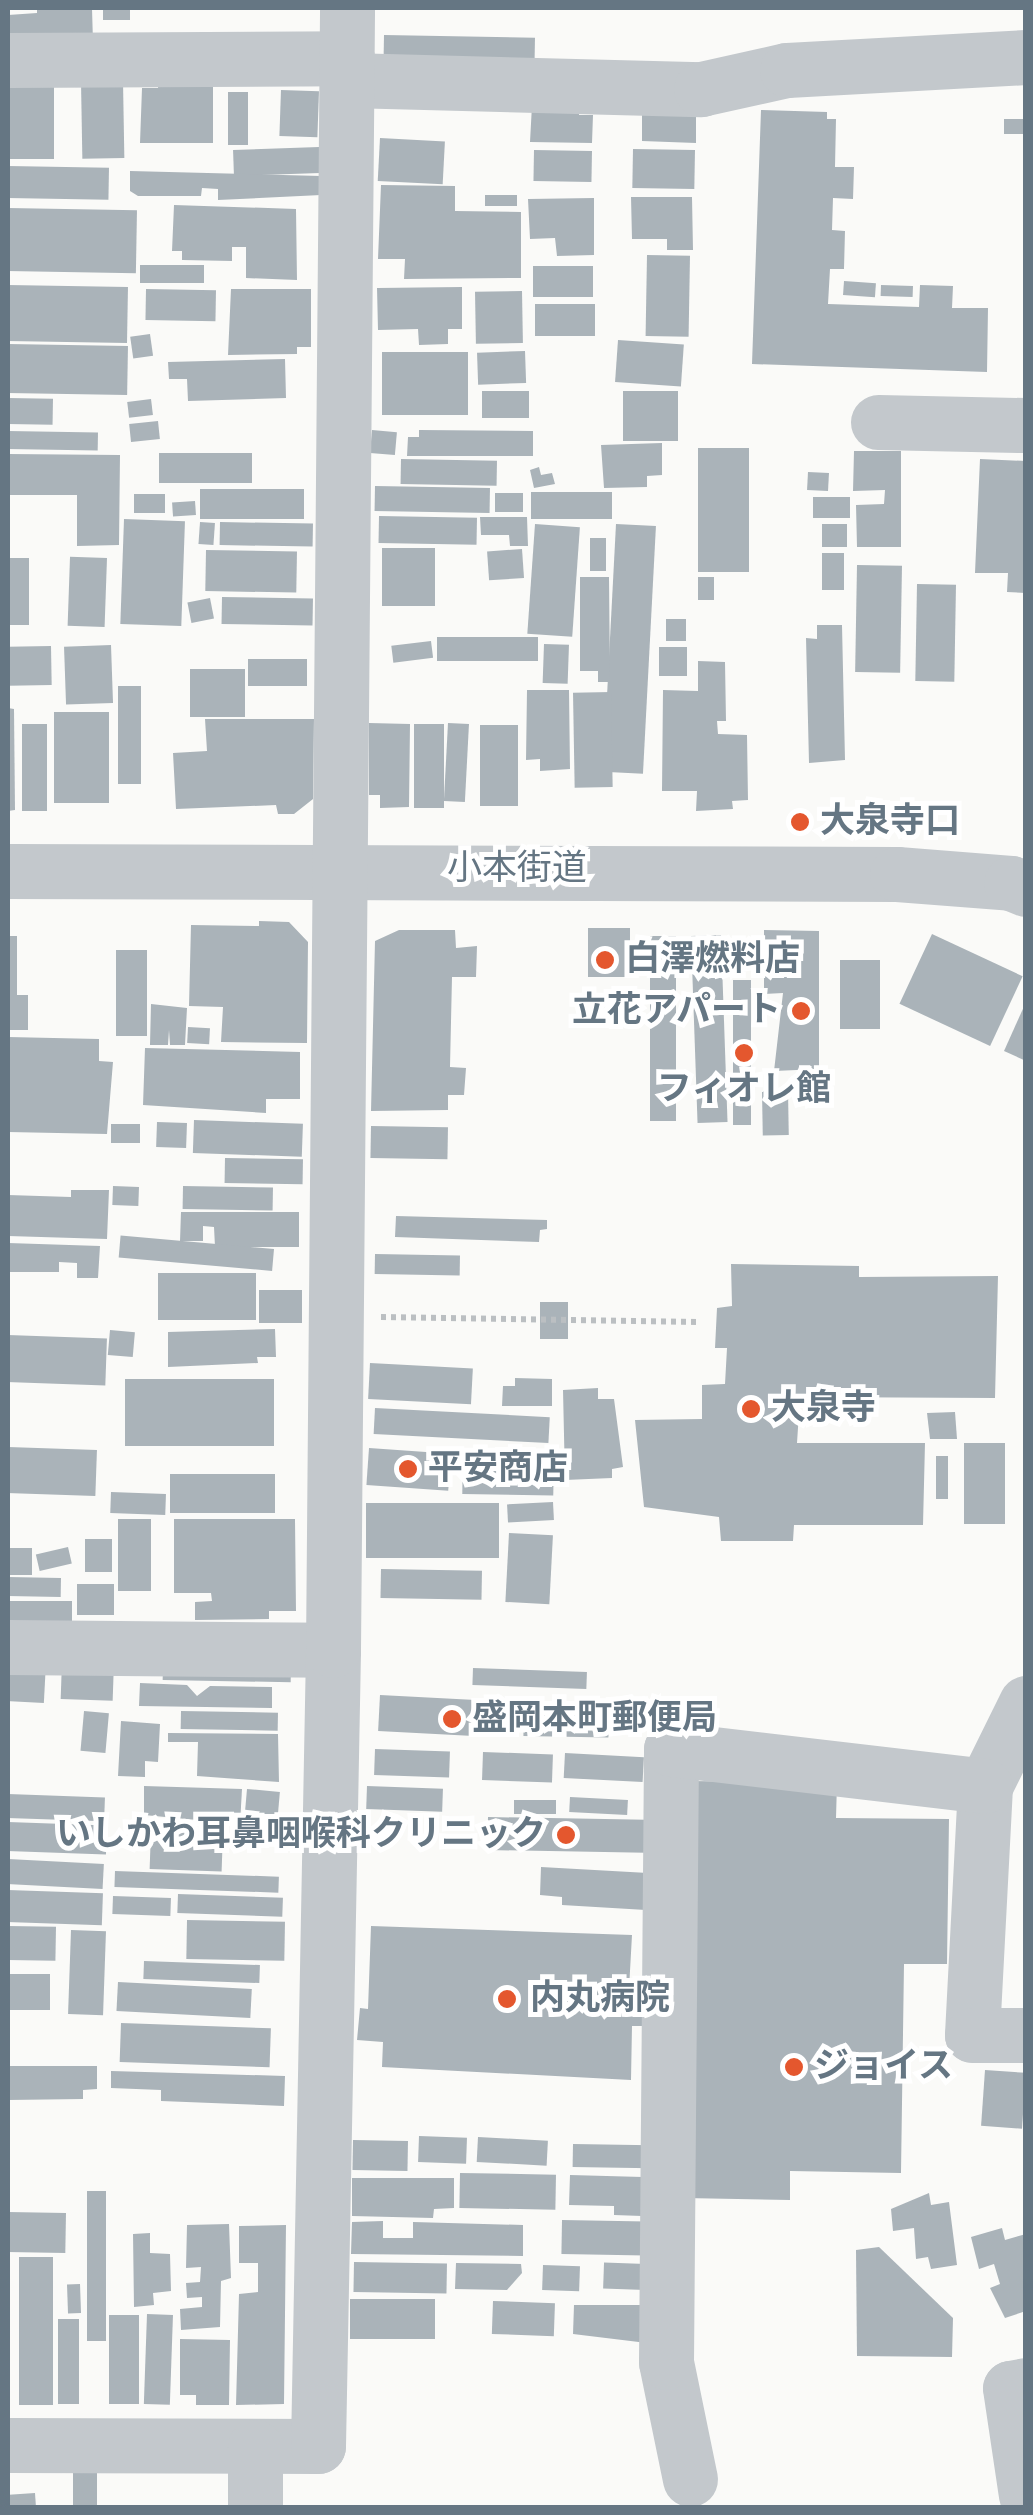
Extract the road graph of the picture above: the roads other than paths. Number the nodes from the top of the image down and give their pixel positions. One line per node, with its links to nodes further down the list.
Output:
1 (347, 48): 2 (street); 3 (street); 6 (street)
2 (1026, 56)
3 (8, 60)
4 (878, 422): 5 (street)
5 (1026, 425)
6 (338, 869): 7 (street, 小本街道); 8 (street, 小本街道); 10 (street)
7 (8, 871)
8 (1026, 889)
9 (8, 1647): 10 (street)
10 (333, 1650): 16 (street)
11 (1026, 1703): 12 (street)
12 (985, 1786): 13 (street); 17 (street)
13 (1026, 2035)
14 (1026, 2385): 18 (street)
15 (8, 2445): 16 (street)
16 (256, 2446): 19 (street)
17 (690, 2480)
18 (1026, 2495)
19 (255, 2508)

